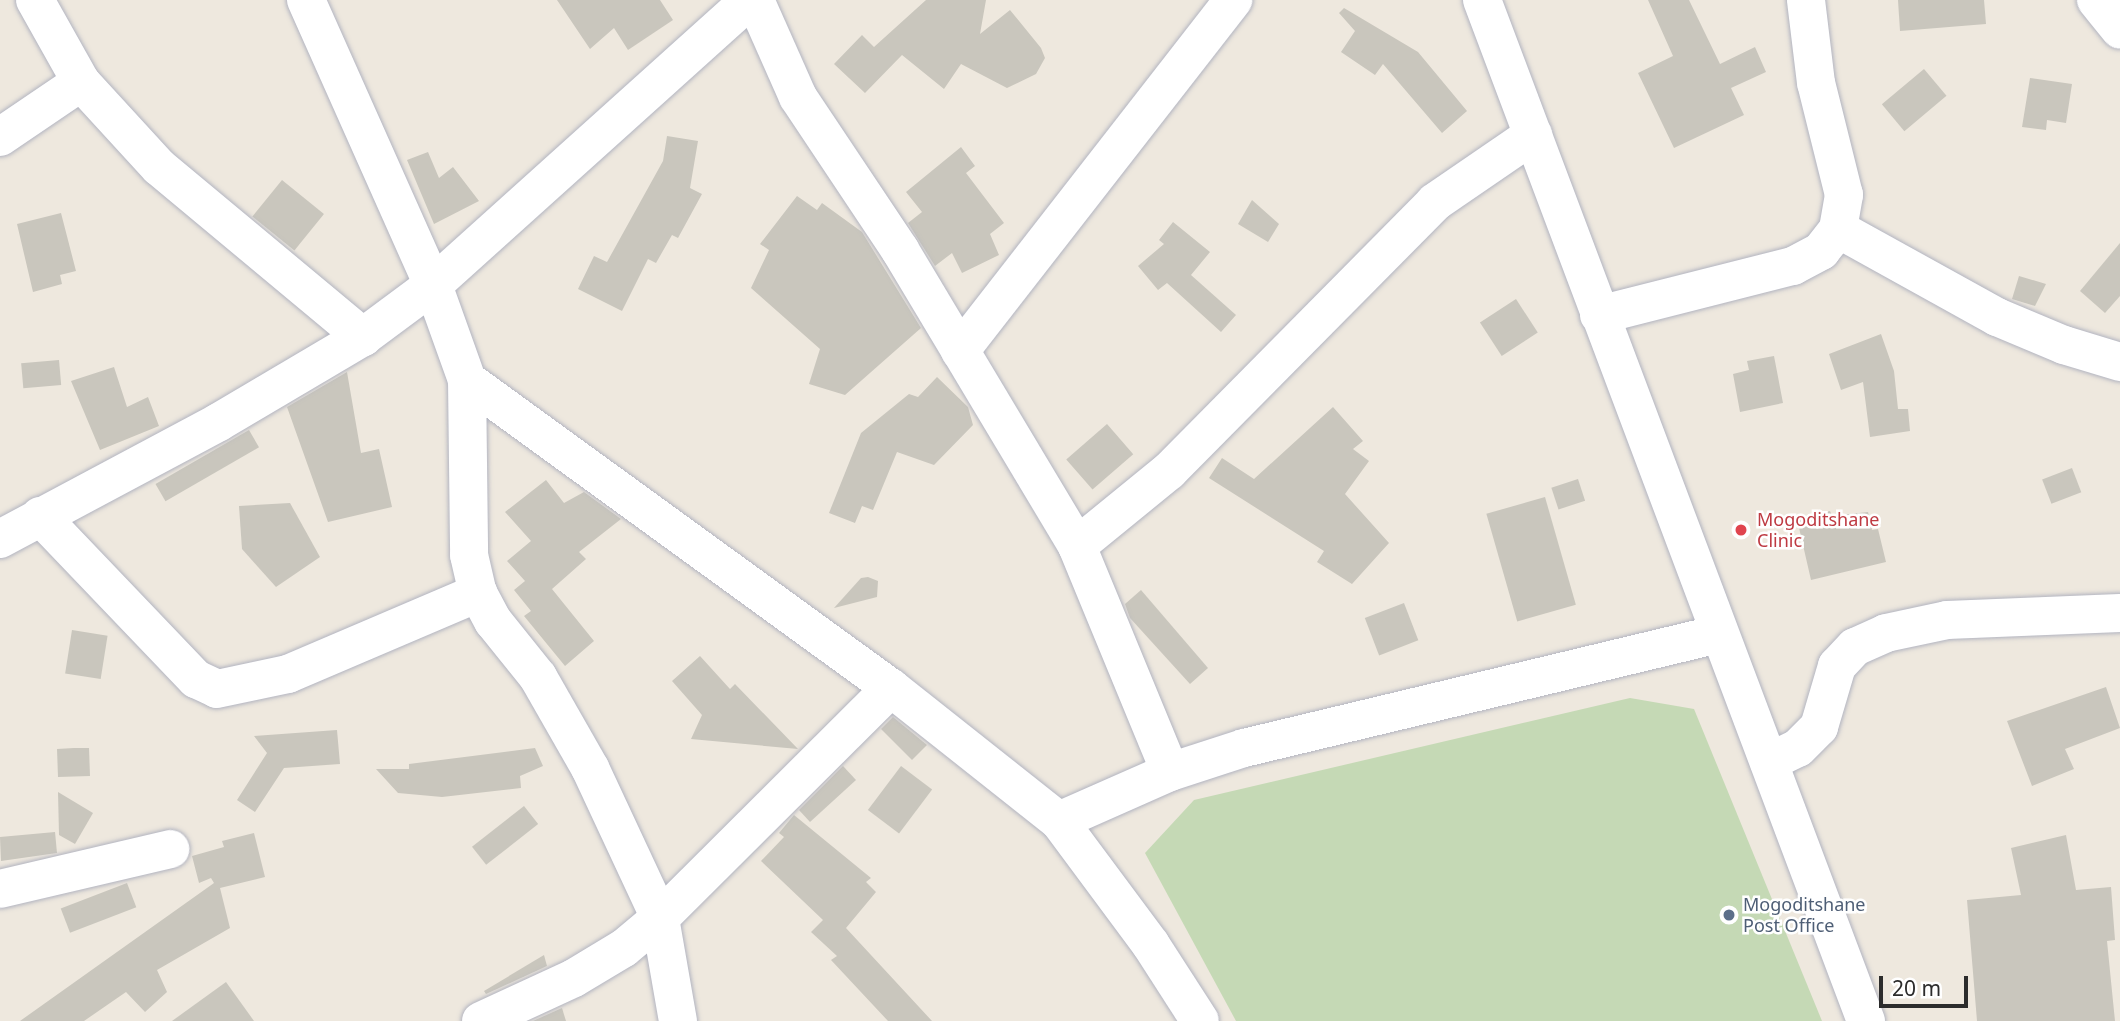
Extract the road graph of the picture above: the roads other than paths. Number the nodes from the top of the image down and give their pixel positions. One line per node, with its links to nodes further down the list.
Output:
1 (35, 0): 10 (street)
2 (306, 0): 14 (street)
3 (749, 0): 14 (street)
4 (755, 0): 17 (street)
5 (1233, 0): 17 (street)
6 (1482, 0): 11 (street)
7 (1806, 0): 13 (street)
8 (2096, 0): 9 (street)
9 (2120, 30)
10 (81, 82): 12 (street); 16 (street)
11 (1533, 135): 15 (street); 22 (street)
12 (0, 137)
13 (1838, 229): 15 (street); 18 (street)
14 (433, 285): 16 (street); 19 (street)
15 (1599, 315): 25 (street)
16 (363, 337): 20 (street)
17 (961, 351): 22 (street)
18 (2120, 362)
19 (467, 380): 23 (street); 26 (street)
20 (40, 516): 21 (street); 23 (street)
21 (0, 540)
22 (1077, 546): 28 (street)
23 (478, 593): 32 (street)
24 (2120, 613): 27 (street)
25 (1720, 634): 27 (street); 28 (street)
26 (891, 688): 29 (street); 32 (street)
27 (1769, 762): 36 (street)
28 (1170, 772): 29 (street)
29 (1059, 821): 35 (street)
30 (170, 849): 31 (street)
31 (0, 889)
32 (660, 918): 33 (street); 34 (street)
33 (481, 1021)
34 (678, 1021)
35 (1200, 1021)
36 (1866, 1021)

